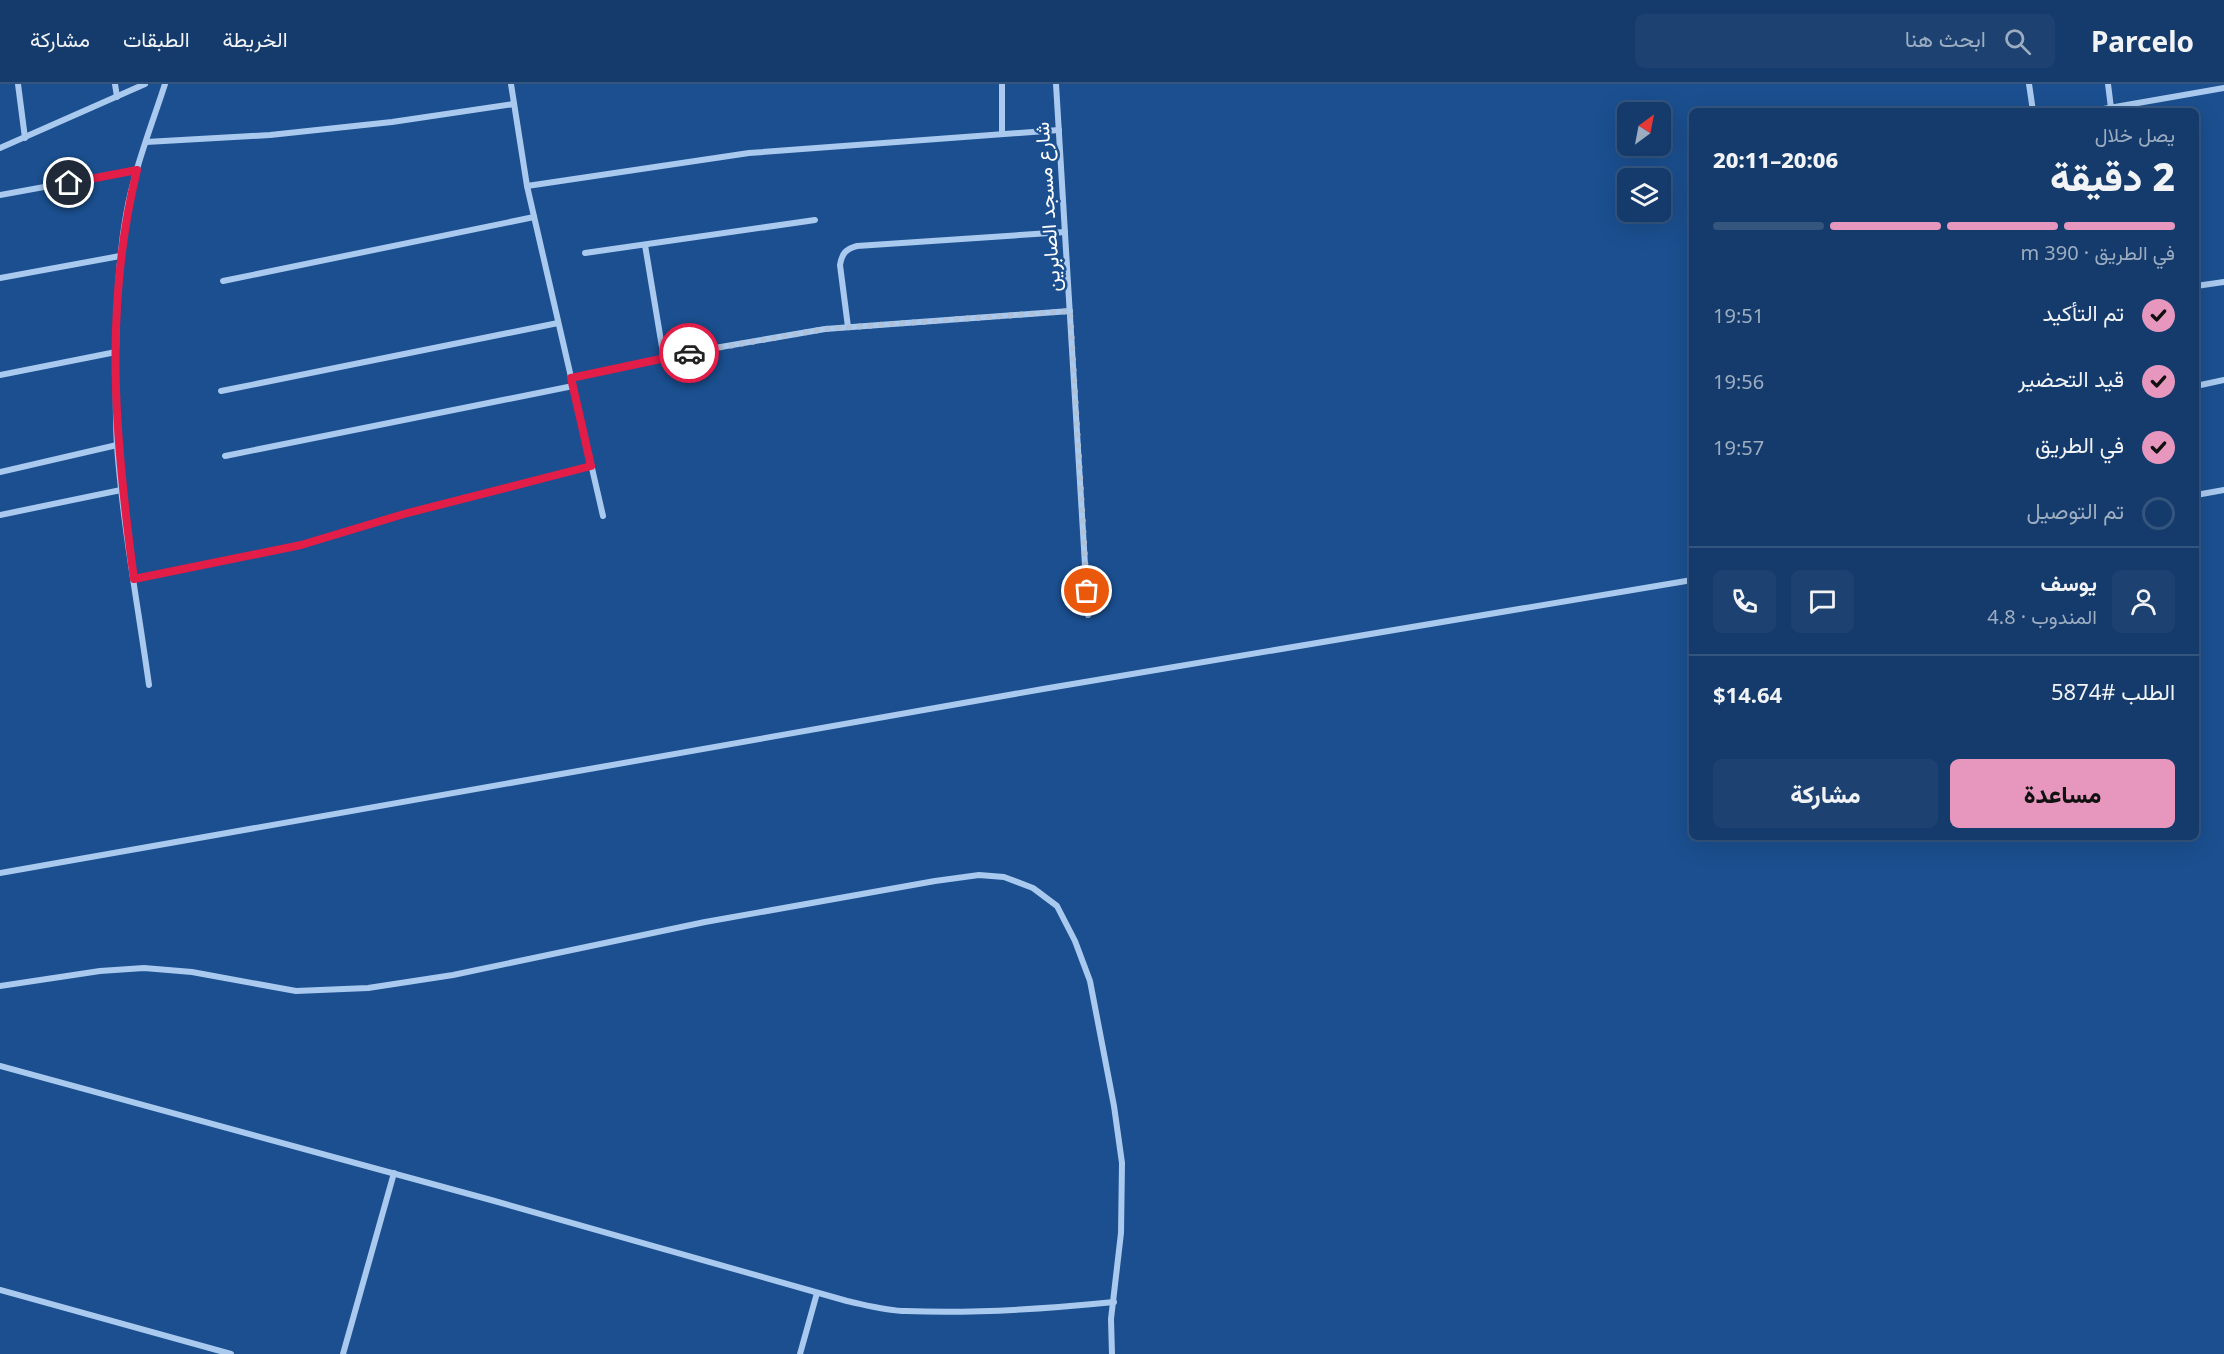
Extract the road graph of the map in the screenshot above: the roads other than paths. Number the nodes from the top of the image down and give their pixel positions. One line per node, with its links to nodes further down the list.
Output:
1 (18, 84): 18 (street)
2 (115, 84): 11 (street)
3 (145, 84): 11 (street)
4 (165, 84): 19 (street)
5 (511, 84): 12 (street)
6 (1002, 84): 17 (street)
7 (1056, 84): 16 (street, شارع مسجد الصابرين)
8 (2029, 84): 13 (street)
9 (2108, 84): 14 (street)
10 (2222, 88): 15 (street)
11 (117, 97): 18 (street)
12 (514, 105): 19 (street); 22 (street)
13 (2033, 108)
14 (2111, 108): 15 (street)
15 (2126, 108)
16 (1059, 130): 17 (street); 26 (street, شارع مسجد الصابرين)
17 (1002, 134): 22 (street)
18 (25, 138): 20 (street)
19 (147, 142): 21 (street)
20 (0, 148)
21 (137, 170): 23 (street); 29 (street)
22 (527, 186): 24 (street)
23 (0, 195)
24 (534, 216): 31 (street); 35 (street)
25 (815, 220): 27 (street)
26 (1065, 232): 34 (street, شارع مسجد الصابرين); 36 (street)
27 (645, 244): 28 (street); 38 (street)
28 (585, 253)
29 (120, 256): 30 (street); 37 (street)
30 (0, 278)
31 (223, 281)
32 (2224, 282): 33 (street)
33 (2199, 286)
34 (1070, 311): 36 (street); 56 (street, شارع مسجد الصابرين)
35 (558, 323): 40 (street); 44 (street)
36 (848, 327): 38 (street)
37 (116, 352): 39 (street); 45 (street)
38 (664, 359): 40 (street)
39 (0, 375)
40 (571, 378): 43 (street)
41 (2224, 380): 42 (street)
42 (2199, 385)
43 (573, 386): 46 (street); 47 (street)
44 (221, 392)
45 (117, 445): 48 (street); 49 (street)
46 (225, 456)
47 (591, 466): 53 (street); 54 (street)
48 (0, 472)
49 (121, 490): 52 (street); 54 (street)
50 (2224, 490): 51 (street)
51 (2199, 494)
52 (0, 515)
53 (603, 516)
54 (134, 579): 57 (street)
55 (1689, 581): 58 (street)
56 (1088, 615)
57 (149, 686)
58 (0, 873)
59 (0, 986): 64 (street)
60 (0, 1066): 61 (street)
61 (394, 1173): 63 (street); 66 (street)
62 (0, 1290): 65 (street)
63 (817, 1293): 64 (street); 67 (street)
64 (1113, 1302): 68 (street)
65 (231, 1354)
66 (343, 1354)
67 (800, 1354)
68 (1112, 1354)

